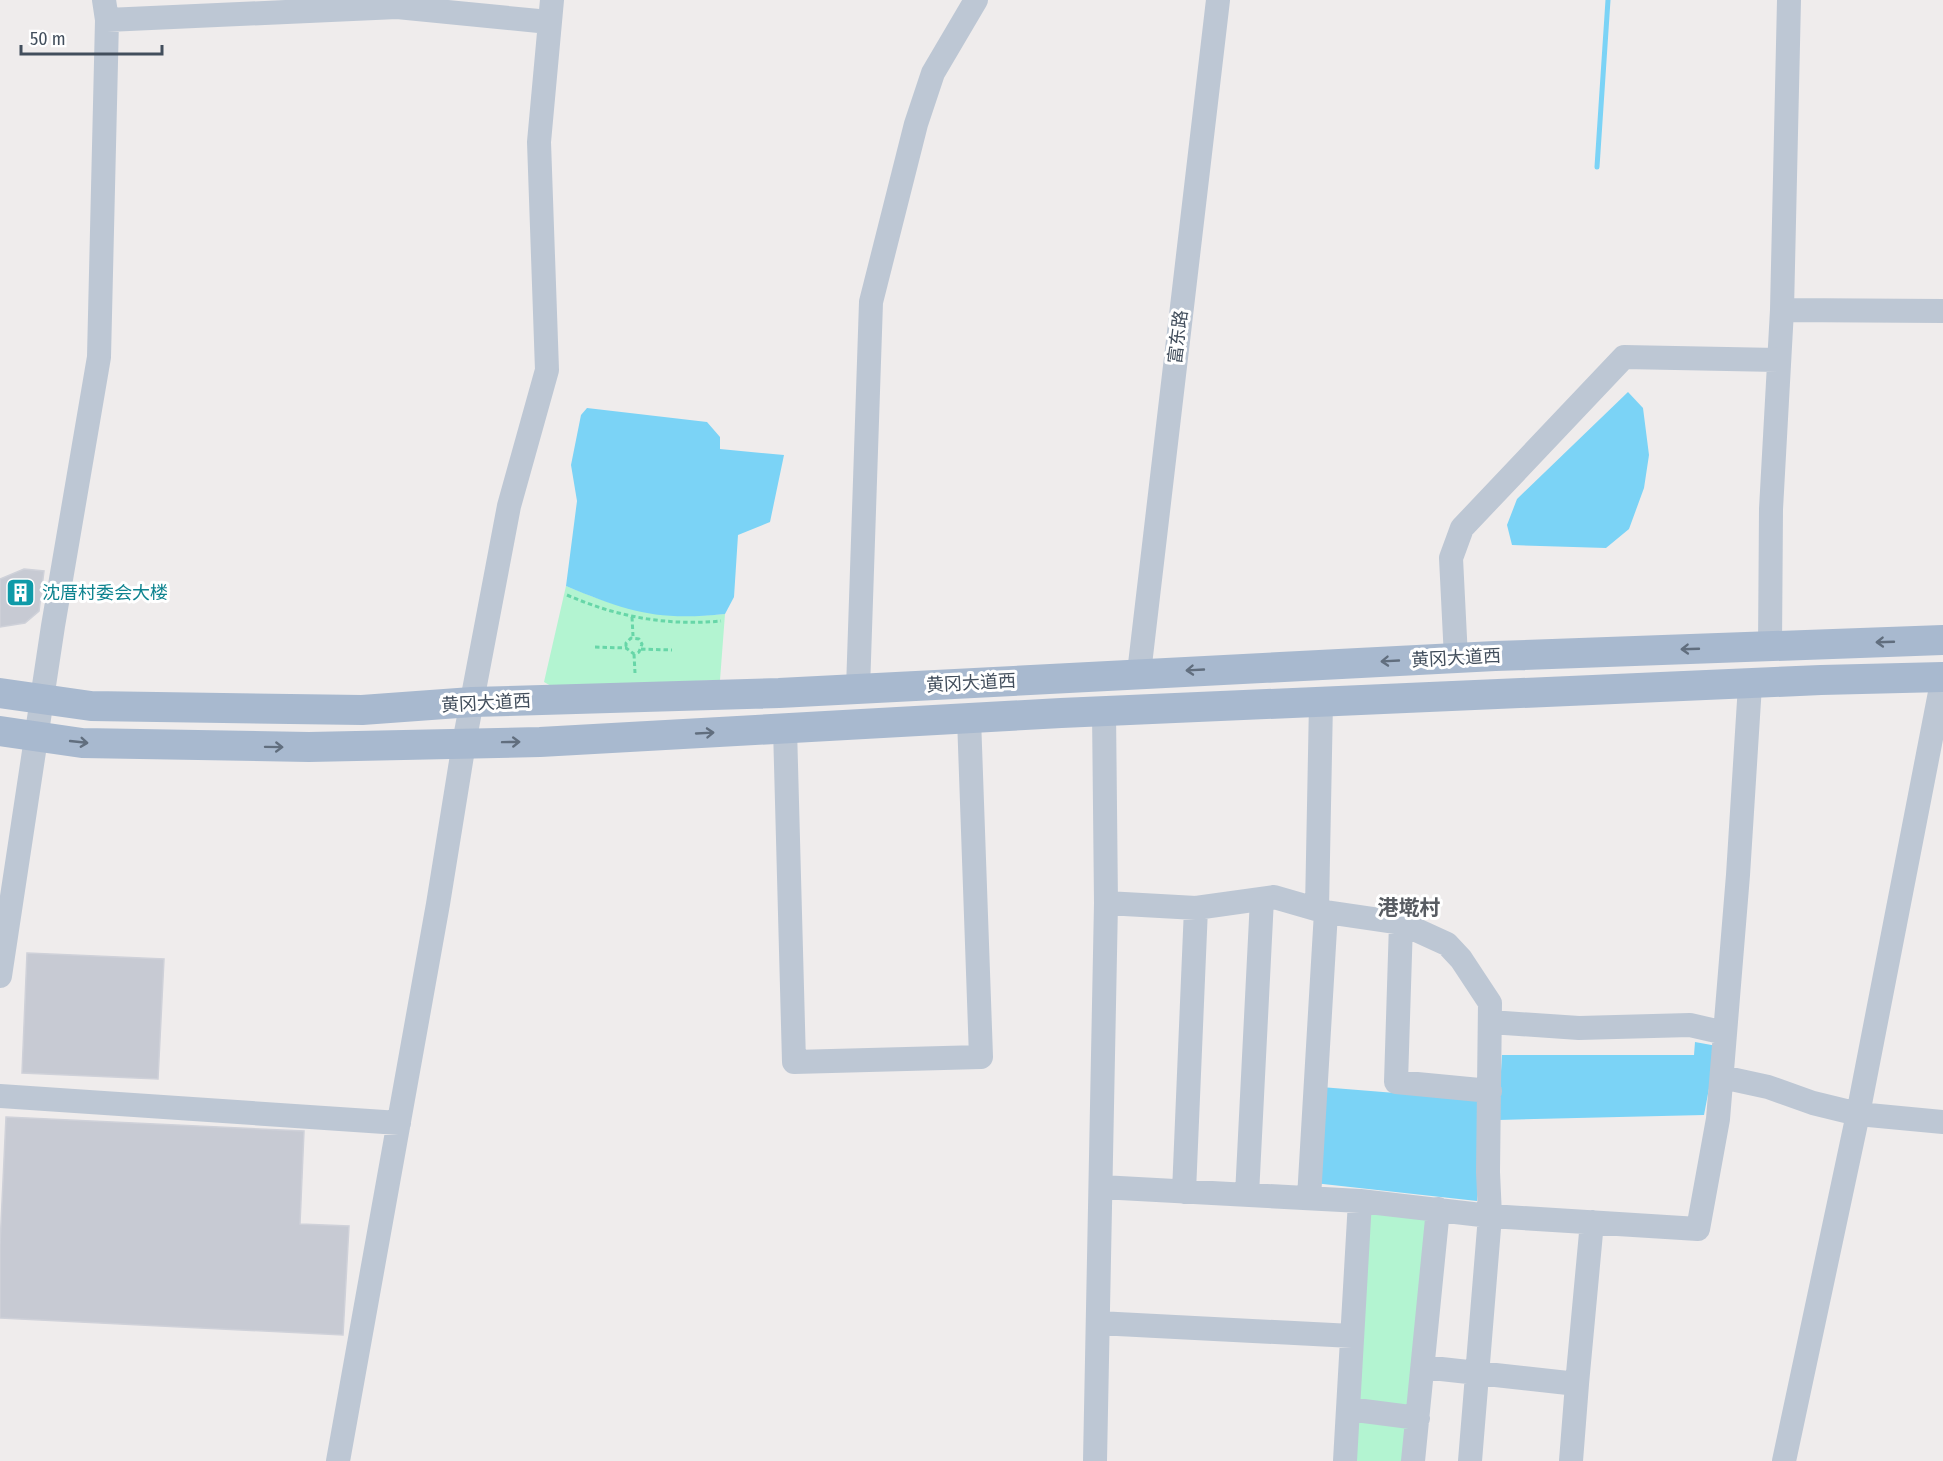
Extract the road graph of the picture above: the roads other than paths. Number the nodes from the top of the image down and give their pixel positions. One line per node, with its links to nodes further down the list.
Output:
1 (976, 0): 16 (street)
2 (1218, 0): 13 (street, 富东路)
3 (1789, 0): 7 (street)
4 (266, 7): 5 (street); 6 (street)
5 (105, 10): 18 (street)
6 (551, 11): 19 (street)
7 (1782, 310): 8 (street); 9 (street)
8 (1943, 311)
9 (1778, 360): 11 (street); 12 (street)
10 (1943, 640): 11 (main road, 黄冈大道西, one-way to 11)
11 (1770, 646): 12 (main road, 黄冈大道西, one-way to 12)
12 (1456, 658): 13 (main road, 黄冈大道西, one-way to 13)
13 (1139, 674): 16 (main road, 黄冈大道西)
14 (1943, 677): 15 (main road, 黄冈大道西); 38 (street)
15 (1750, 685): 20 (main road, 黄冈大道西); 34 (street)
16 (858, 689): 19 (main road, 黄冈大道西)
17 (0, 693): 18 (main road, 黄冈大道西)
18 (43, 699): 19 (main road, 黄冈大道西); 25 (street)
19 (472, 702): 26 (street)
20 (1321, 702): 21 (main road, 黄冈大道西); 30 (street)
21 (1104, 711): 22 (main road, 黄冈大道西); 28 (street)
22 (969, 718): 23 (main road, 黄冈大道西); 23 (street)
23 (785, 728): 26 (main road, 黄冈大道西, one-way to 23)
24 (0, 731): 25 (main road, 黄冈大道西)
25 (37, 736): 26 (main road, 黄冈大道西, one-way to 26); 32 (street)
26 (464, 743): 40 (street)
27 (1262, 899): 29 (street); 30 (street); 43 (street)
28 (1106, 903): 29 (street); 41 (street)
29 (1196, 908): 42 (street)
30 (1322, 911): 31 (street); 44 (street)
31 (1401, 923): 33 (street); 36 (street)
32 (0, 976)
33 (1490, 1022): 34 (street); 36 (street)
34 (1725, 1033): 35 (street)
35 (1722, 1077): 38 (street); 48 (street)
36 (1490, 1091): 47 (street)
37 (0, 1096): 40 (street)
38 (1858, 1114): 39 (street); 61 (street)
39 (1943, 1122)
40 (399, 1123): 55 (street)
41 (1101, 1187): 42 (street); 49 (street)
42 (1184, 1192): 43 (street)
43 (1247, 1195): 44 (street)
44 (1309, 1198): 45 (street)
45 (1360, 1201): 46 (street); 50 (street)
46 (1438, 1209): 47 (street); 51 (street)
47 (1490, 1216): 48 (street); 59 (street)
48 (1592, 1222): 52 (street)
49 (1098, 1323): 50 (street); 56 (street)
50 (1352, 1336): 53 (street)
51 (1423, 1367): 52 (street); 54 (street)
52 (1577, 1384): 60 (street)
53 (1348, 1409): 54 (street); 57 (street)
54 (1418, 1418): 58 (street)
55 (338, 1461)
56 (1095, 1461)
57 (1345, 1461)
58 (1413, 1461)
59 (1470, 1461)
60 (1571, 1461)
61 (1784, 1461)

